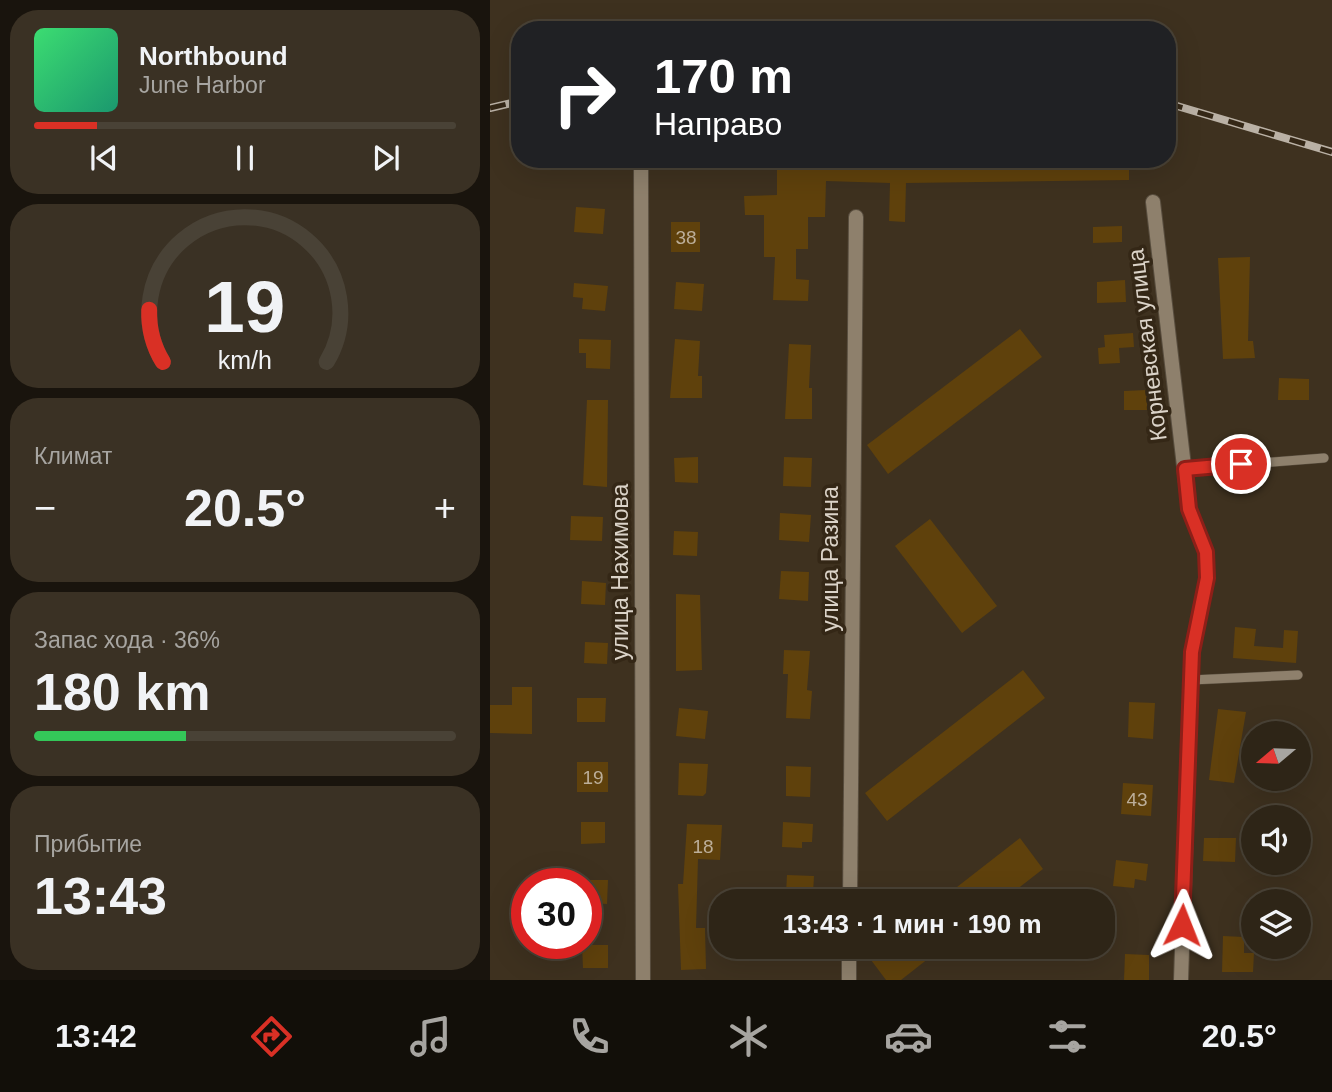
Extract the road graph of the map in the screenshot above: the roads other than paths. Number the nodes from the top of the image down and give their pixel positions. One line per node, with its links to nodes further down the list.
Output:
1 (641, 168): 10 (street, улица Нахимова)
2 (1153, 202): 5 (street, Корневская улица)
3 (856, 217): 8 (street, улица Разина)
4 (1324, 458): 5 (lane)
5 (1185, 469): 7 (street, Корневская улица)
6 (1298, 675): 7 (lane)
7 (1191, 680): 12 (street, Корневская улица)
8 (850, 889)
9 (849, 959): 11 (street)
10 (643, 980)
11 (849, 980)
12 (1181, 980)

